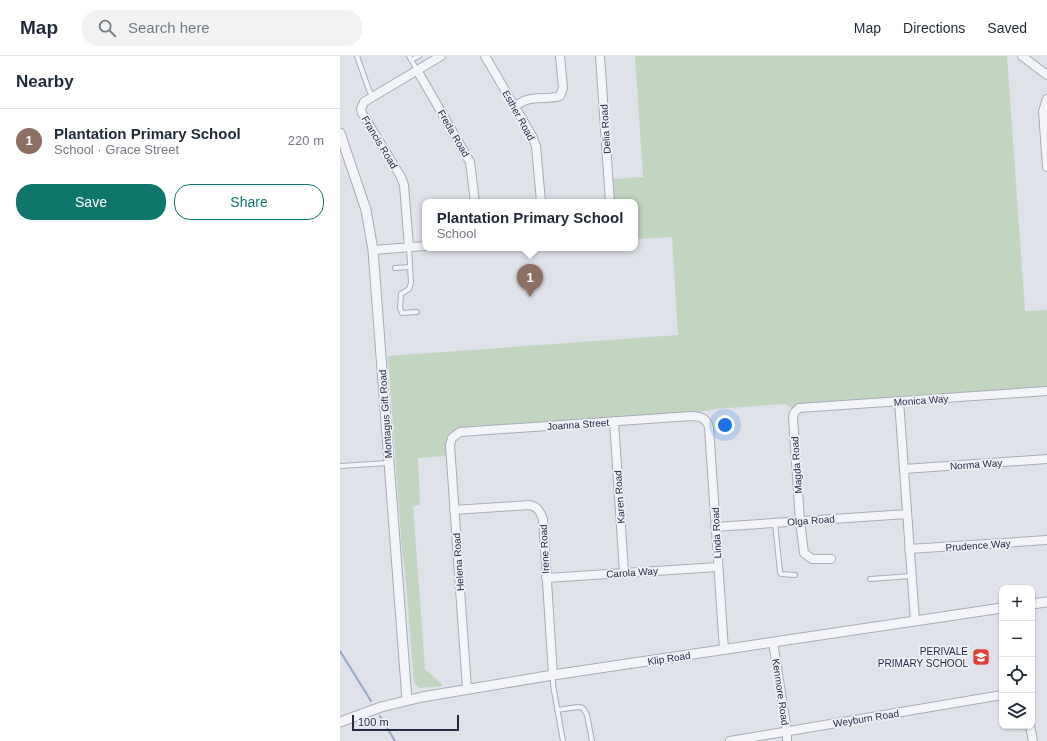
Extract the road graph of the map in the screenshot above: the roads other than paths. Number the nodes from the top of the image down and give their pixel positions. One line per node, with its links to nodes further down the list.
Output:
1 (357, 56): 12 (lane)
2 (409, 56): 9 (lane)
3 (419, 56): 9 (lane)
4 (441, 56): 10 (street, Francis Road)
5 (485, 56): 14 (street, Esther Road)
6 (560, 56): 14 (street)
7 (600, 56): 19 (street, Delia Road)
8 (1022, 56): 11 (street)
9 (411, 60): 10 (lane)
10 (417, 70): 12 (street, Francis Road); 17 (street, Freda Road)
11 (1047, 75)
12 (372, 96): 21 (street, Francis Road)
13 (1047, 99): 16 (street)
14 (515, 106): 18 (street, Esther Road)
15 (340, 133): 22 (street, Montagus Gift Road)
16 (1047, 167)
17 (475, 199)
18 (540, 199)
19 (610, 199)
20 (422, 246): 21 (street)
21 (409, 247): 22 (street); 23 (lane)
22 (373, 250): 33 (street, Montagus Gift Road)
23 (410, 267): 24 (lane); 25 (lane)
24 (396, 268)
25 (417, 312)
26 (1047, 391): 27 (street, Monica Way)
27 (900, 401): 28 (street, Monica Way); 35 (street)
28 (796, 410): 38 (street, Magda Road)
29 (703, 418): 30 (street, Joanna Street); 40 (street, Linda Road)
30 (614, 421): 31 (street, Joanna Street); 45 (street, Karen Road)
31 (454, 436): 36 (street, Helena Road)
32 (1047, 459): 35 (street, Norma Way)
33 (389, 463): 34 (lane); 59 (street, Montagus Gift Road)
34 (340, 466)
35 (904, 469): 37 (street)
36 (454, 510): 48 (street, Irene Road); 57 (street, Helena Road)
37 (907, 514): 38 (street, Olga Road); 42 (street)
38 (800, 521): 39 (street, Olga Road); 43 (street, Magda Road)
39 (775, 523): 40 (street, Olga Road); 46 (lane)
40 (716, 526): 44 (street, Linda Road)
41 (1047, 540): 42 (street, Prudence Way)
42 (909, 550): 47 (street)
43 (831, 559)
44 (718, 567): 45 (street, Carola Way); 55 (street, Linda Road)
45 (624, 572): 48 (street, Carola Way)
46 (795, 575)
47 (911, 576): 49 (lane); 53 (street)
48 (546, 578): 56 (street, Irene Road)
49 (870, 579)
50 (1047, 602): 51 (street)
51 (1035, 604)
52 (999, 608): 53 (street, Klip Road)
53 (915, 621): 54 (street, Klip Road)
54 (774, 642): 55 (street, Klip Road); 63 (street, Kenmore Road)
55 (724, 650): 56 (street, Klip Road)
56 (553, 676): 57 (street, Klip Road); 60 (lane)
57 (467, 689): 59 (street, Klip Road)
58 (999, 696): 63 (street, Weyburn Road)
59 (406, 700): 61 (street, Klip Road)
60 (557, 710): 65 (lane); 66 (lane)
61 (340, 722)
62 (1031, 729): 69 (street)
63 (787, 731): 64 (street, Weyburn Road); 68 (street, Kenmore Road)
64 (740, 740): 67 (street, Weyburn Road)
65 (563, 741)
66 (592, 741)
67 (730, 741)
68 (787, 741)
69 (1033, 741)

